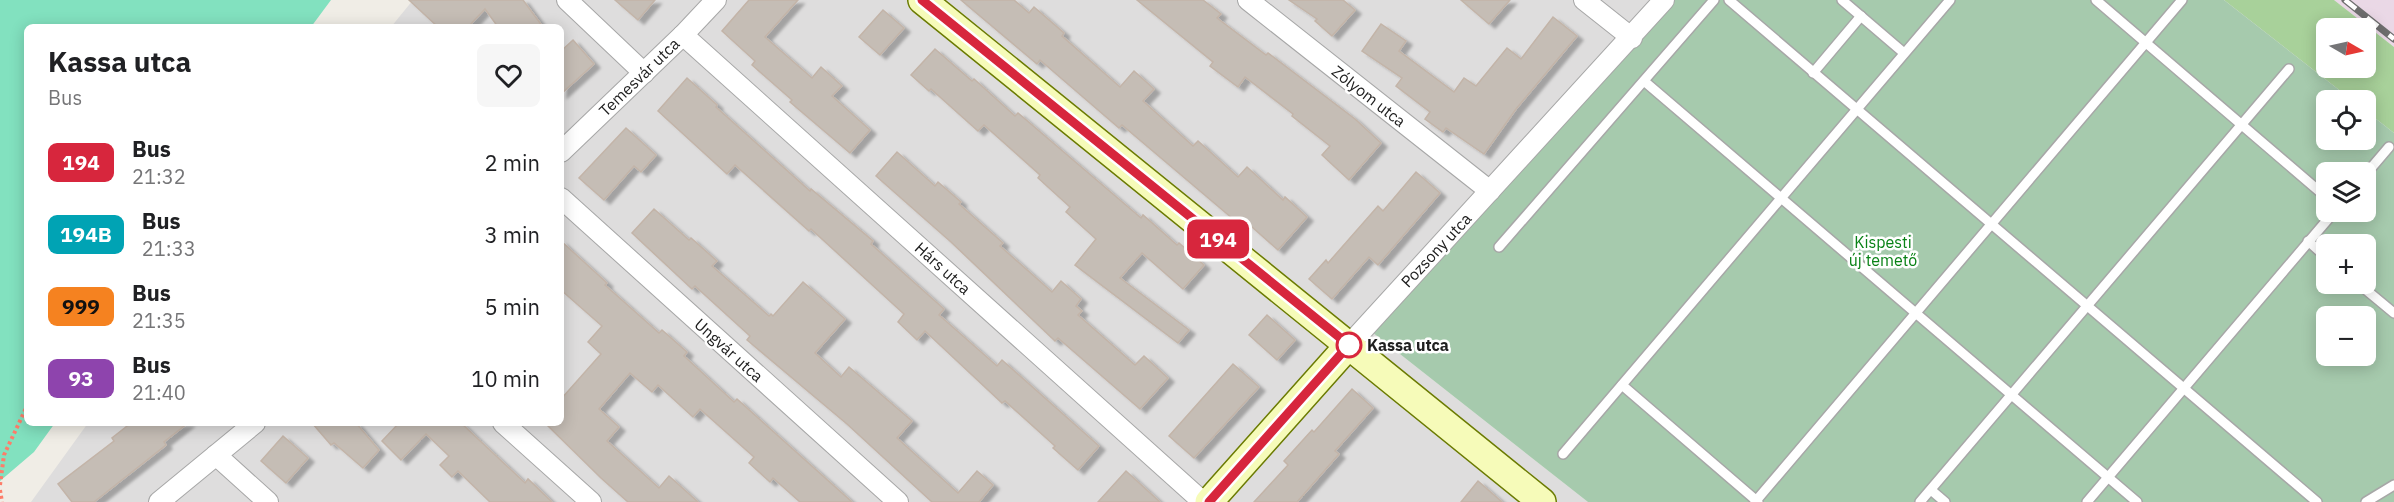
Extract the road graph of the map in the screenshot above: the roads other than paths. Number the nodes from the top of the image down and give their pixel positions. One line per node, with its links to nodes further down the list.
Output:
1 (567, 0): 19 (street)
2 (716, 0): 14 (street, Temesvár utca)
3 (922, 0): 40 (street)
4 (1248, 0): 28 (street, Zólyom utca)
5 (1584, 0): 15 (street)
6 (1664, 0): 15 (street, Pozsony utca)
7 (1714, 0): 21 (lane)
8 (1729, 0): 20 (lane)
9 (1842, 0): 13 (lane)
10 (1950, 0): 17 (lane)
11 (2096, 0): 16 (lane)
12 (2182, 0): 16 (lane)
13 (1861, 16): 17 (lane); 20 (lane)
14 (683, 35): 19 (street, Temesvár utca); 55 (street, Hárs utca)
15 (1632, 38): 28 (street, Pozsony utca)
16 (2146, 43): 23 (lane); 32 (lane)
17 (1904, 53): 22 (lane)
18 (2289, 69): 23 (lane)
19 (644, 73): 25 (street, Temesvár utca)
20 (1813, 73): 22 (lane)
21 (1644, 81): 29 (lane); 34 (lane)
22 (1856, 110): 29 (lane); 32 (lane)
23 (2242, 124): 27 (lane); 37 (lane)
24 (2389, 147): 26 (lane)
25 (564, 149)
26 (2376, 162)
27 (2316, 188)
28 (1490, 191): 40 (street, Pozsony utca)
29 (1781, 198): 38 (lane); 41 (lane)
30 (564, 201): 54 (street, Ungvár utca)
31 (2325, 222): 33 (lane)
32 (1991, 225): 37 (lane); 38 (lane)
33 (2308, 241): 35 (lane); 42 (lane)
34 (1499, 247)
35 (2316, 248)
36 (2371, 294): 39 (lane)
37 (2086, 307): 42 (lane); 43 (lane)
38 (1916, 313): 43 (lane); 58 (lane)
39 (2394, 313)
40 (1349, 345): 56 (street, Pozsony utca); 57 (street)
41 (1622, 385): 46 (lane); 58 (lane)
42 (2183, 389): 48 (lane); 63 (lane)
43 (2011, 395): 48 (lane); 50 (lane)
44 (251, 426): 47 (street)
45 (506, 426): 53 (street)
46 (1563, 454)
47 (216, 455): 51 (street); 52 (street)
48 (2108, 477): 61 (lane); 62 (lane)
49 (2394, 485): 64 (lane)
50 (1931, 489): 59 (lane); 60 (lane)
51 (159, 502)
52 (268, 502)
53 (591, 502)
54 (898, 502)
55 (1203, 502)
56 (1209, 502)
57 (1542, 502)
58 (1757, 502)
59 (1920, 502)
60 (1945, 502)
61 (2086, 502)
62 (2137, 502)
63 (2317, 502)
64 (2366, 502)

